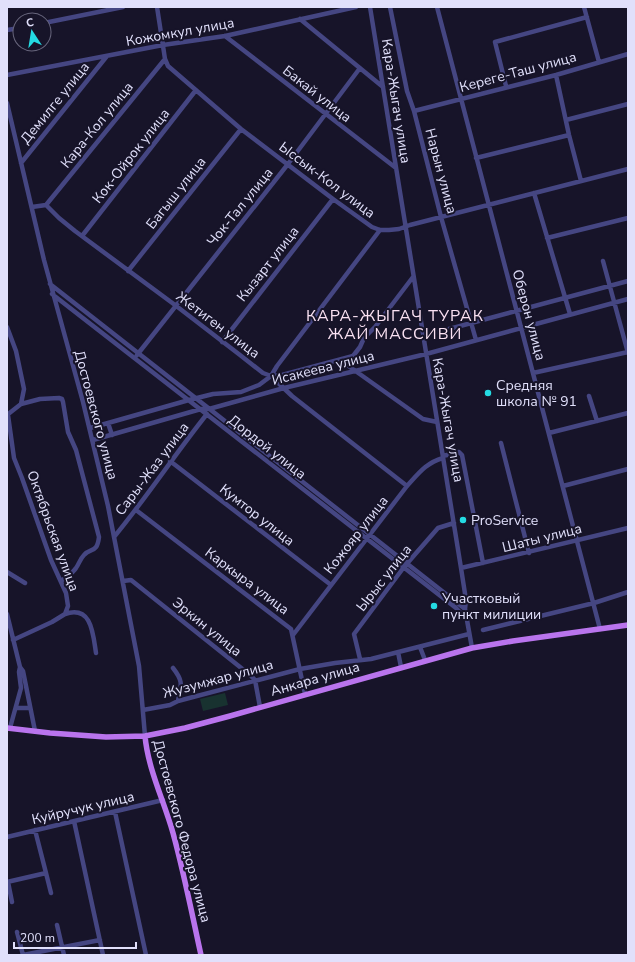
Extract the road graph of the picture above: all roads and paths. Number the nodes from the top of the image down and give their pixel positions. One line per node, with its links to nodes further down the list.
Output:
1 (123, 7): 10 (street)
2 (157, 7): 12 (street)
3 (356, 7): 9 (street, Кожомкул улица)
4 (370, 7): 21 (street, Кара-Жыгач улица)
5 (390, 7): 26 (street, Нарын улица)
6 (437, 7): 23 (street, Оберон улица)
7 (584, 7): 8 (street)
8 (587, 17): 16 (street); 20 (street)
9 (300, 19): 11 (street, Кожомкул улица); 17 (street)
10 (52, 21)
11 (225, 36): 12 (street, Кожомкул улица); 27 (street, Бакай улица)
12 (163, 45): 14 (street, Кожомкул улица); 15 (street)
13 (628, 54): 16 (street, Кереге-Таш улица)
14 (107, 56): 18 (street, Кожомкул улица); 32 (street, Демилге улица)
15 (164, 59): 22 (street, Ыссык-Кол улица); 39 (street, Кара-Кол улица)
16 (599, 62): 19 (street, Кереге-Таш улица)
17 (360, 68): 21 (street); 27 (street, Чок-Тал улица)
18 (7, 75)
19 (556, 75): 20 (street, Кереге-Таш улица); 28 (street)
20 (506, 86): 23 (street, Кереге-Таш улица)
21 (383, 87): 34 (street, Кара-Жыгач улица)
22 (196, 90): 29 (street, Ыссык-Кол улица); 46 (street, Кок-Ойрок улица)
23 (461, 99): 26 (street, Кереге-Таш улица); 31 (street, Оберон улица)
24 (7, 103): 32 (street, Достоевского улица)
25 (628, 104): 28 (street)
26 (414, 110): 42 (street, Нарын улица)
27 (326, 115): 33 (street, Чок-Тал улица); 34 (street, Бакай улица)
28 (566, 120): 30 (street)
29 (241, 129): 33 (street, Ыссык-Кол улица); 49 (street, Багыш улица)
30 (569, 135): 31 (street); 36 (street)
31 (476, 158): 40 (street, Оберон улица)
32 (21, 163): 41 (street, Достоевского улица)
33 (288, 164): 38 (street, Ыссык-Кол улица); 60 (street, Чок-Тал улица)
34 (396, 168): 44 (street, Кара-Жыгач улица)
35 (628, 171): 36 (street, Ыссык-Кол улица)
36 (581, 181): 37 (street, Ыссык-Кол улица)
37 (534, 194): 40 (street, Ыссык-Кол улица); 47 (street)
38 (333, 199): 45 (street, Ыссык-Кол улица); 69 (street, Кызарт улица)
39 (46, 205): 41 (street); 46 (street, Жетиген улица)
40 (489, 206): 42 (street, Ыссык-Кол улица); 62 (street, Оберон улица)
41 (32, 207): 52 (street, Достоевского улица)
42 (441, 218): 44 (street, Ыссык-Кол улица); 64 (street, Нарын улица)
43 (628, 218): 47 (street)
44 (405, 227): 45 (street, Ыссык-Кол улица); 50 (street, Кара-Жыгач улица)
45 (380, 230): 77 (street)
46 (82, 236): 49 (street, Жетиген улица)
47 (548, 238): 56 (street)
48 (603, 261): 53 (street)
49 (128, 271): 60 (street, Жетиген улица)
50 (413, 277): 67 (street, Кара-Жыгач улица); 74 (street, Исакеева улица)
51 (628, 282): 53 (street)
52 (50, 284): 54 (street, Дордой улица); 55 (street, Достоевского улица)
53 (609, 286): 56 (street); 59 (street)
54 (60, 292): 55 (street); 70 (street, Дордой улица)
55 (52, 294): 58 (street, Дордой улица); 61 (street, Достоевского улица)
56 (566, 299): 62 (street); 63 (street)
57 (628, 299): 59 (street, Исакеева улица)
58 (64, 302): 61 (street); 73 (street, Дордой улица)
59 (614, 303): 63 (street, Исакеева улица); 71 (street)
60 (175, 306): 69 (street, Жетиген улица); 70 (street, Чок-Тал улица)
61 (56, 308): 91 (street, Достоевского улица)
62 (517, 311): 64 (street); 66 (street, Оберон улица)
63 (570, 314): 66 (street, Исакеева улица)
64 (471, 323): 67 (street); 68 (street, Нарын улица)
65 (7, 327): 82 (street)
66 (521, 328): 68 (street, Исакеева улица); 76 (street, Оберон улица)
67 (422, 336): 72 (street, Кара-Жыгач улица)
68 (476, 340): 72 (street, Исакеева улица)
69 (222, 342): 77 (street, Жетиген улица)
70 (138, 353): 73 (street, Чок-Тал улица); 80 (street, Дордой улица)
71 (628, 353): 76 (street)
72 (426, 354): 75 (street, Исакеева улица); 89 (street, Кара-Жыгач улица)
73 (134, 358): 81 (street, Дордой улица)
74 (340, 360): 75 (street); 77 (street, Исакеева улица)
75 (356, 370): 78 (street, Исакеева улица); 89 (street)
76 (533, 373): 92 (street, Оберон улица)
77 (271, 376): 78 (street, Жетиген улица); 80 (street, Исакеева улица)
78 (284, 388): 83 (street, Исакеева улица); 99 (street, Жетиген улица)
79 (589, 396): 88 (street)
80 (196, 398): 81 (street, Исакеева улица); 83 (street, Дордой улица)
81 (189, 400): 84 (street, Дордой улица); 90 (street, Исакеева улица)
82 (21, 404): 87 (street, Октябрьская улица); 113 (street)
83 (209, 408): 84 (street, Исакеева улица); 104 (street, Дордой улица)
84 (201, 409): 86 (street, Дордой улица); 93 (street, Исакеева улица)
85 (628, 413): 88 (street)
86 (207, 414): 97 (street, Сары-Жаз улица); 106 (street, Дордой улица)
87 (8, 415): 113 (street, Октябрьская улица)
88 (597, 421): 92 (street)
89 (437, 422): 96 (street, Кара-Жыгач улица)
90 (108, 423): 91 (street, Исакеева улица); 93 (street)
91 (90, 428): 94 (street, Достоевского улица)
92 (549, 433): 100 (street, Оберон улица)
93 (112, 435): 94 (street, Исакеева улица)
94 (93, 440): 105 (street, Достоевского улица)
95 (501, 443): 108 (street)
96 (443, 457): 99 (street, Кожояр улица); 102 (street, Кара-Жыгач улица); 109 (street)
97 (170, 461): 101 (street, Сары-Жаз улица); 116 (street, Кумтор улица)
98 (628, 469): 100 (street)
99 (407, 486): 104 (street, Кожояр улица)
100 (563, 486): 107 (street, Оберон улица)
101 (136, 510): 105 (street, Сары-Жаз улица); 129 (street, Каркыра улица)
102 (454, 523): 110 (street, Ырыс улица); 111 (street, Кара-Жыгач улица)
103 (628, 528): 107 (street, Шаты улица)
104 (370, 534): 106 (street, Кожояр улица); 110 (street, Дордой улица)
105 (114, 537): 114 (street, Достоевского улица)
106 (367, 539): 110 (street, Дордой улица); 116 (street, Кожояр улица)
107 (578, 541): 108 (street, Шаты улица); 119 (street, Оберон улица)
108 (529, 553): 109 (street, Шаты улица)
109 (483, 563): 111 (street, Шаты улица)
110 (406, 565): 120 (street, Дордой улица); 124 (street, Дордой улица); 135 (street, Ырыс улица)
111 (462, 568): 118 (street, Кара-Жыгач улица)
112 (7, 572): 115 (street)
113 (61, 581): 123 (street, Октябрьская улица)
114 (123, 581): 141 (street, Эркин улица); 147 (street, Достоевского улица)
115 (25, 583)
116 (331, 586): 129 (street, Кожояр улица)
117 (628, 592): 119 (street)
118 (466, 603): 120 (street); 121 (street, Кара-Жыгач улица)
119 (594, 603): 126 (street, Оберон улица); 127 (street)
120 (460, 604): 121 (street, Дордой улица)
121 (465, 609): 124 (street, Кара-Жыгач улица)
122 (7, 614): 130 (street)
123 (65, 614): 130 (street, Октябрьская улица); 134 (street)
124 (467, 620): 128 (street, Кара-Жыгач улица)
125 (628, 625): 126 (main road, Анкара улица)
126 (600, 628): 132 (main road, Анкара улица)
127 (483, 630)
128 (469, 634): 131 (street, Жузумжар улица); 132 (street, Кара-Жыгач улица)
129 (293, 635): 140 (street, Каркыра улица)
130 (13, 640): 137 (street)
131 (420, 646): 133 (street, Жузумжар улица); 136 (street)
132 (472, 648): 136 (main road, Анкара улица)
133 (398, 652): 135 (street, Жузумжар улица); 138 (street)
134 (96, 653)
135 (360, 659): 140 (street, Жузумжар улица)
136 (425, 660): 138 (main road, Анкара улица)
137 (20, 666): 145 (street); 146 (street)
138 (402, 667): 142 (main road, Анкара улица)
139 (174, 668): 143 (street)
140 (300, 670): 141 (street, Жузумжар улица); 142 (street, Каркыра улица)
141 (255, 680): 143 (street, Жузумжар улица); 144 (street)
142 (305, 694): 144 (main road, Анкара улица)
143 (178, 701): 147 (street, Жузумжар улица)
144 (260, 707): 150 (main road, Анкара улица)
145 (16, 708): 146 (street); 148 (street)
146 (30, 708): 149 (street)
147 (143, 710): 150 (street, Достоевского улица)
148 (9, 728): 149 (main road, Анкара улица)
149 (35, 731): 150 (main road, Анкара улица)
150 (145, 736): 151 (main road, Достоевского Федора улица)
151 (163, 800): 152 (street, Куйручук улица); 168 (main road, Достоевского Федора улица)
152 (115, 812): 153 (street, Куйручук улица); 167 (street)
153 (74, 821): 154 (street, Куйручук улица); 162 (street)
154 (36, 830): 155 (street, Куйручук улица); 156 (street)
155 (7, 837)
156 (46, 874): 157 (street); 158 (street)
157 (7, 882): 159 (street)
158 (51, 893)
159 (12, 902)
160 (57, 925): 163 (street)
161 (17, 932): 164 (street)
162 (100, 940): 163 (street); 166 (street)
163 (62, 947): 164 (street); 165 (street)
164 (23, 955)
165 (64, 955)
166 (103, 955)
167 (146, 955)
168 (201, 955)

